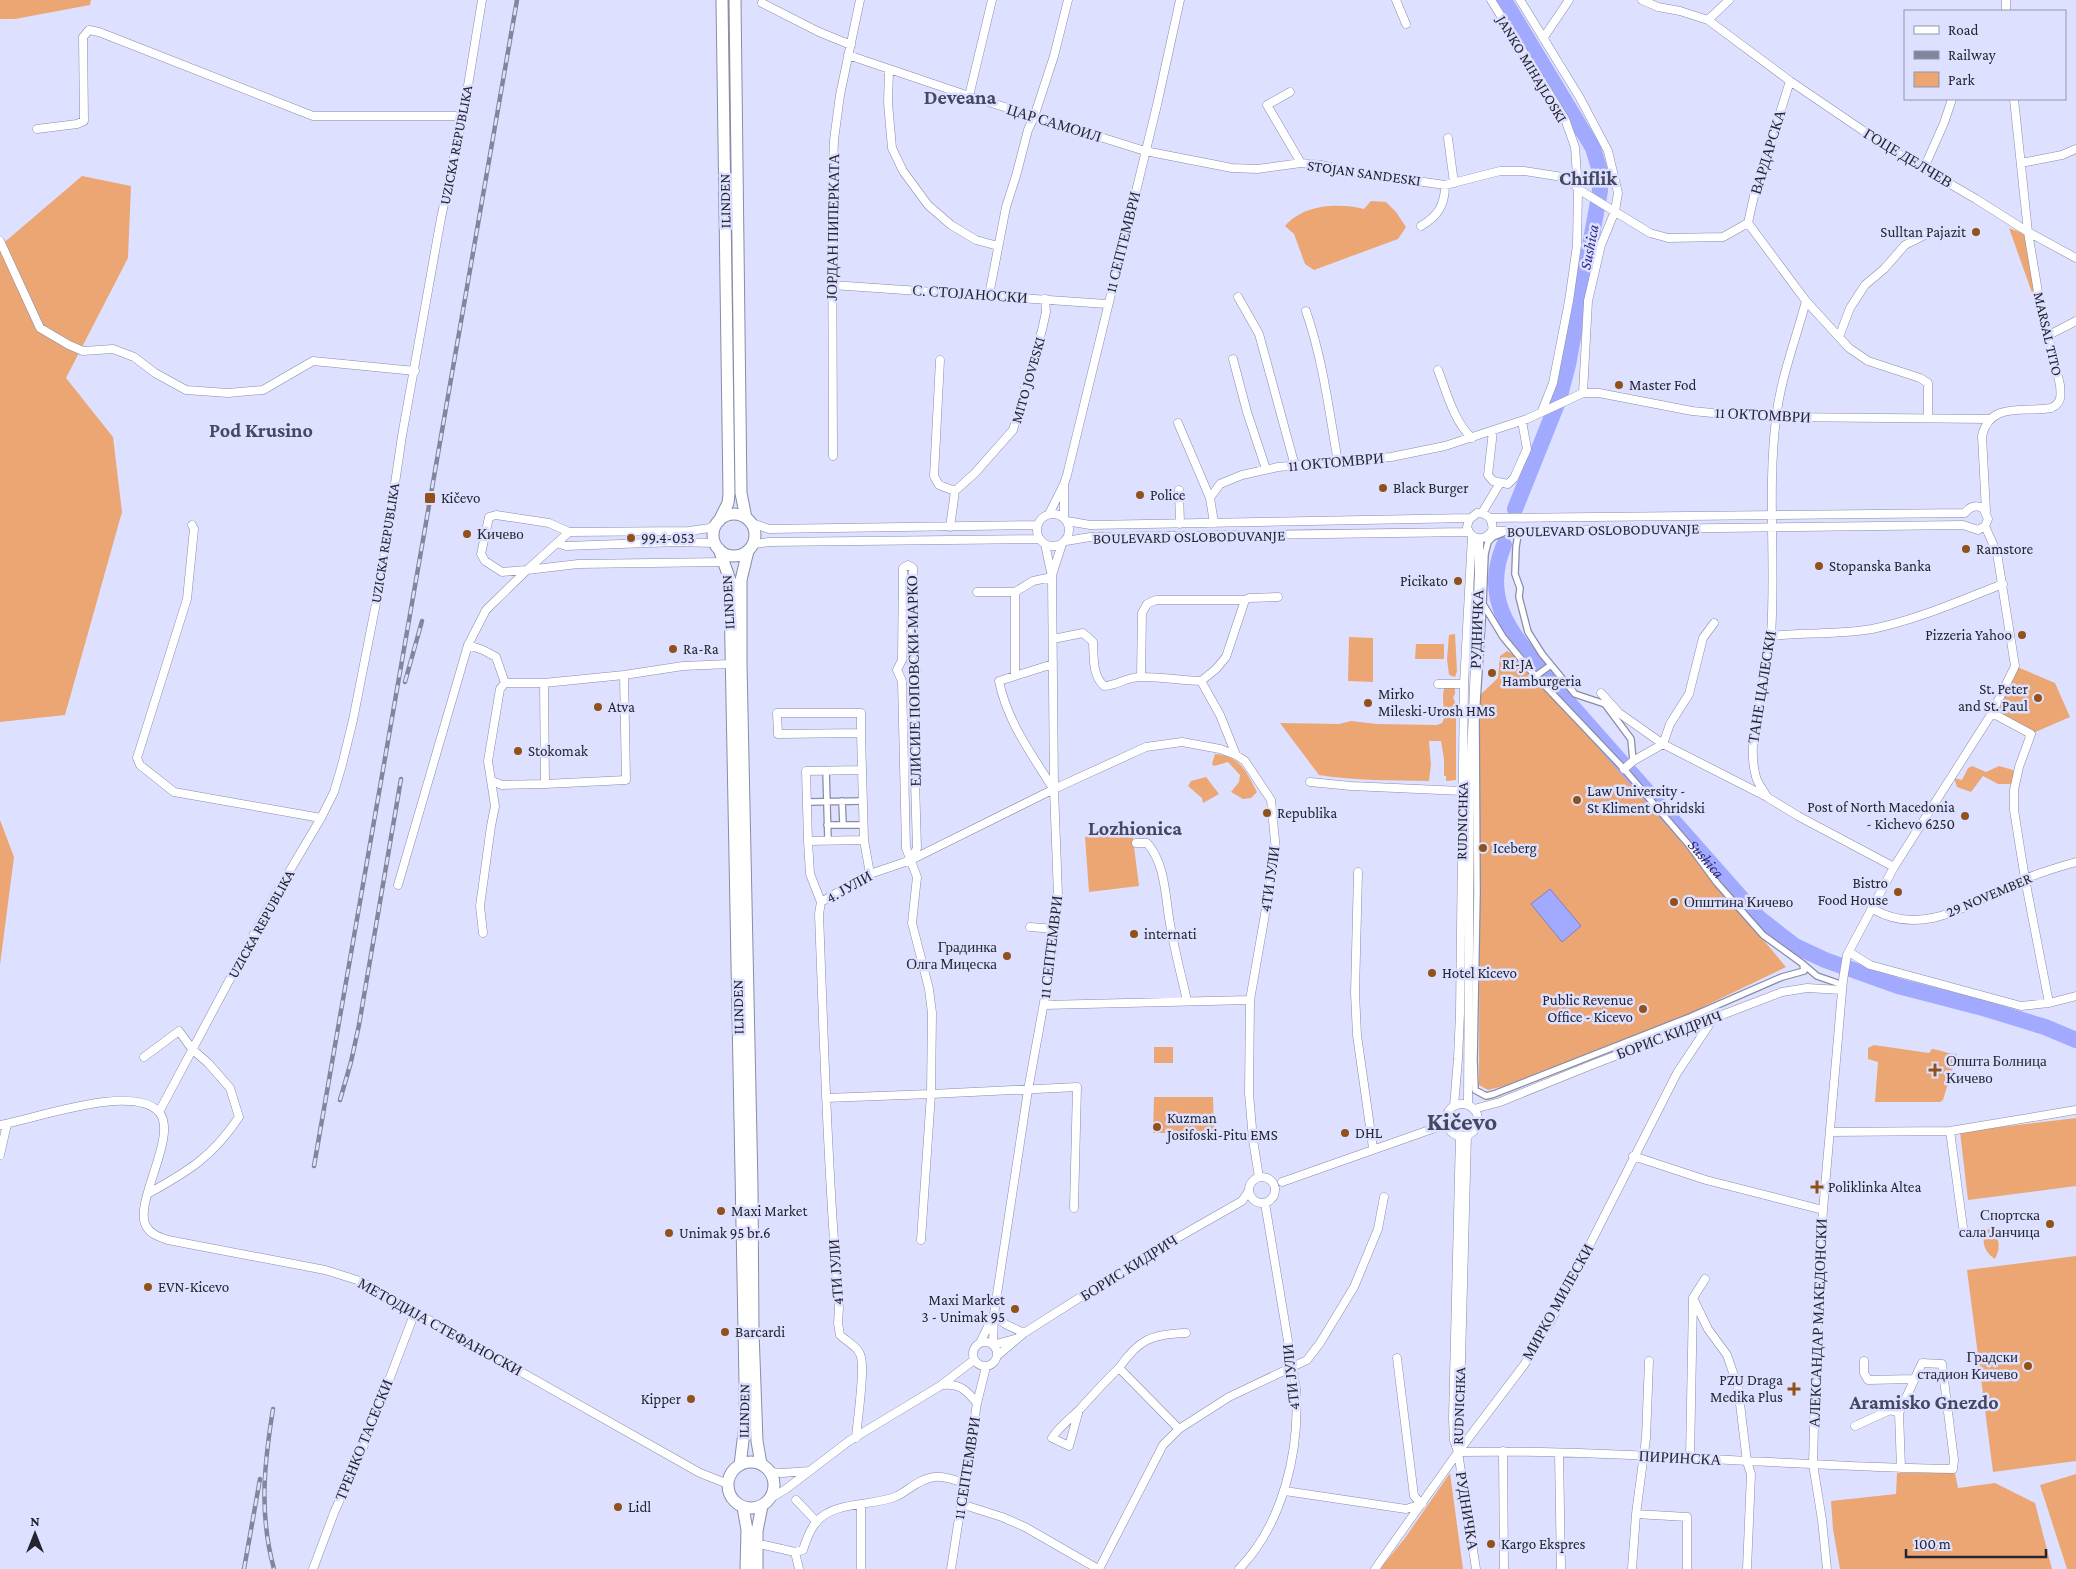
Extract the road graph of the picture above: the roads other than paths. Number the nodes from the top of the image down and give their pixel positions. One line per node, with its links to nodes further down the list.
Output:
1 (722, 0): 84 (main road, ILINDEN)
2 (735, 0): 83 (main road, ILINDEN)
3 (860, 0): 18 (street, ЈОРДАН ПИПЕРКАТА)
4 (992, 0): 23 (street)
5 (1068, 0): 27 (street)
6 (1180, 0): 31 (street, 11 СЕПТЕМВРИ)
7 (1396, 0): 16 (street)
8 (1491, 0): 36 (street, JANKO MIHAJLOSKI)
9 (1520, 0): 17 (street, JANKO MIHAJLOSKI)
10 (1569, 0): 17 (street)
11 (1642, 0): 15 (street)
12 (1729, 0): 15 (street)
13 (481, 1): 26 (street, UZICKA REPUBLIKA)
14 (762, 3): 18 (street)
15 (1708, 20): 21 (street, ГОЦЕ ДЕЛЧЕВ)
16 (1406, 24)
17 (1544, 37): 37 (street, JANKO MIHAJLOSKI)
18 (851, 46): 19 (street, ЈОРДАН ПИПЕРКАТА)
19 (848, 56): 20 (street, ЦАР САМОИЛ); 45 (street, ЈОРДАН ПИПЕРКАТА)
20 (889, 68): 23 (street, ЦАР САМОИЛ); 43 (street)
21 (1790, 81): 34 (street, ГОЦЕ ДЕЛЧЕВ); 38 (street, ВАРДАРСКА)
22 (1290, 92): 32 (street)
23 (969, 96): 27 (street, ЦАР САМОИЛ)
24 (1952, 100): 34 (street)
25 (2014, 100): 33 (street, MARSAL TITO)
26 (463, 116): 28 (street); 58 (street, UZICKA REPUBLIKA)
27 (1034, 117): 31 (street, ЦАР САМОИЛ); 43 (street)
28 (37, 129)
29 (1448, 138): 35 (street)
30 (2076, 149): 33 (street)
31 (1145, 151): 32 (street, STOJAN SANDESKI); 50 (street, 11 СЕПТЕМВРИ)
32 (1301, 163): 35 (street, STOJAN SANDESKI)
33 (2021, 163): 40 (street, MARSAL TITO)
34 (1924, 168): 40 (street, ГОЦЕ ДЕЛЧЕВ)
35 (1450, 184): 36 (street, STOJAN SANDESKI); 39 (street)
36 (1578, 189): 37 (street); 60 (street, JANKO MIHAJLOSKI)
37 (1615, 211): 38 (street); 59 (street, JANKO MIHAJLOSKI)
38 (1748, 223): 49 (street)
39 (1421, 226)
40 (2028, 232): 44 (street, ГОЦЕ ДЕЛЧЕВ); 53 (street, MARSAL TITO)
41 (1925, 235): 54 (street)
42 (0, 241): 58 (street)
43 (998, 246): 46 (street)
44 (2076, 258)
45 (832, 285): 46 (street, С. СТОЈАНОСКИ); 68 (street, ЈОРДАН ПИПЕРКАТА)
46 (989, 295): 48 (street, С. СТОЈАНОСКИ)
47 (1238, 297): 70 (street)
48 (1045, 299): 50 (street, С. СТОЈАНОСКИ); 75 (street, MITO JOVESKI)
49 (1806, 301): 54 (street); 61 (street, ТАНЕ ЦАЛЕСКИ)
50 (1107, 304): 73 (street, 11 СЕПТЕМВРИ)
51 (1306, 311): 69 (street)
52 (2076, 321): 53 (street)
53 (2047, 336): 63 (street, MARSAL TITO)
54 (1840, 337): 62 (street)
55 (940, 360): 75 (street)
56 (1233, 360): 71 (street)
57 (1438, 370): 67 (street)
58 (414, 371): 144 (street, UZICKA REPUBLIKA)
59 (1584, 393): 60 (street, 11 ОКТОМВРИ); 61 (street, 11 ОКТОМВРИ)
60 (1542, 412): 64 (street)
61 (1776, 417): 62 (street, 11 ОКТОМВРИ); 79 (street, ТАНЕ ЦАЛЕСКИ)
62 (1928, 418): 63 (street, 11 ОКТОМВРИ)
63 (1990, 419): 77 (street)
64 (1522, 421): 66 (street); 72 (street)
65 (1178, 424): 76 (street)
66 (1493, 431): 67 (street, 11 ОКТОМВРИ); 72 (street)
67 (1472, 438): 69 (street, 11 ОКТОМВРИ)
68 (833, 456)
69 (1338, 462): 70 (street, 11 ОКТОМВРИ)
70 (1295, 466): 71 (street, 11 ОКТОМВРИ)
71 (1266, 469): 76 (street, 11 ОКТОМВРИ)
72 (1500, 483): 80 (street)
73 (1064, 484): 78 (street, 11 СЕПТЕМВРИ); 82 (street, 11 СЕПТЕМВРИ)
74 (1180, 490): 86 (street)
75 (955, 491): 90 (street)
76 (1210, 498): 85 (street)
77 (1986, 511): 79 (street, BOULEVARD OSLOBODUVANJE); 89 (street)
78 (1048, 514): 82 (street); 88 (street)
79 (1772, 514): 80 (street, BOULEVARD OSLOBODUVANJE); 91 (street, ТАНЕ ЦАЛЕСКИ)
80 (1484, 515): 81 (street); 92 (street)
81 (1470, 518): 85 (street, BOULEVARD OSLOBODUVANJE); 94 (street, RUDNICHKA)
82 (1066, 519): 86 (street, BOULEVARD OSLOBODUVANJE); 96 (street)
83 (749, 520): 84 (main road); 90 (street); 99 (main road, ILINDEN)
84 (719, 521): 93 (street); 98 (main road, ILINDEN)
85 (1214, 523): 86 (street, BOULEVARD OSLOBODUVANJE)
86 (1180, 524)
87 (192, 525): 144 (street)
88 (1037, 526): 90 (street); 95 (street)
89 (1985, 526): 91 (street, BOULEVARD OSLOBODUVANJE); 103 (street, АЛЕКСАНДАР МАКЕДОНСКИ)
90 (950, 527)
91 (1772, 527): 92 (street, BOULEVARD OSLOBODUVANJE); 110 (street, ТАНЕ ЦАЛЕСКИ)
92 (1492, 531): 94 (street, BOULEVARD OSLOBODUVANJE)
93 (569, 532): 97 (street); 101 (street)
94 (1473, 535): 96 (street, BOULEVARD OSLOBODUVANJE); 124 (street, RUDNICHKA); 180 (street, RUDNICHKA)
95 (1042, 541): 96 (street); 99 (street); 102 (street, 11 СЕПТЕМВРИ)
96 (1064, 542): 102 (street, 11 СЕПТЕМВРИ)
97 (557, 543): 98 (street); 101 (street)
98 (717, 546): 99 (main road, ILINDEN); 100 (main road, ILINDEN)
99 (751, 547): 239 (main road, ILINDEN)
100 (724, 562): 101 (street); 113 (main road, ILINDEN)
101 (528, 570): 112 (street)
102 (1052, 576): 105 (street); 111 (street, 11 СЕПТЕМВРИ)
103 (2003, 584): 110 (street); 126 (street, АЛЕКСАНДАР МАКЕДОНСКИ)
104 (978, 592): 105 (street)
105 (1015, 592): 116 (street)
106 (1278, 597): 107 (street)
107 (1245, 600): 119 (street); 120 (street)
108 (1483, 604): 115 (street); 118 (street); 165 (street)
109 (1714, 623): 128 (street)
110 (1772, 636): 139 (street, ТАНЕ ЦАЛЕСКИ)
111 (1053, 639): 114 (street, 11 СЕПТЕМВРИ); 119 (street)
112 (468, 645): 121 (street); 158 (street)
113 (730, 664): 117 (street); 238 (main road, ILINDEN)
114 (1053, 664): 116 (street); 137 (street, 11 СЕПТЕМВРИ)
115 (1551, 665): 118 (street); 130 (street)
116 (1015, 674): 137 (street)
117 (624, 675): 122 (street); 136 (street)
118 (1537, 675): 131 (street)
119 (1141, 677): 120 (street)
120 (1201, 681): 129 (street)
121 (505, 683): 122 (street); 134 (street)
122 (544, 683): 136 (street)
123 (1438, 684): 124 (street)
124 (1464, 684): 138 (street, RUDNICHKA)
125 (1601, 693): 128 (street)
126 (1992, 713): 154 (street, АЛЕКСАНДАР МАКЕДОНСКИ); 157 (street)
127 (861, 733): 127 (street); 133 (street)
128 (1663, 744): 130 (street); 139 (street)
129 (1236, 754): 137 (street); 168 (street, 4ТИ ЈУЛИ)
130 (1633, 761): 131 (street)
131 (1624, 769): 165 (street)
132 (826, 770): 133 (street); 142 (street); 143 (street)
133 (862, 770): 141 (street)
134 (492, 781): 136 (street); 163 (street)
135 (1310, 782): 138 (street)
136 (545, 784)
137 (1054, 789): 152 (street, 4. ЈУЛИ); 162 (street, 11 СЕПТЕМВРИ)
138 (1462, 791): 179 (street, RUDNICHKA)
139 (1767, 797): 154 (street)
140 (842, 801): 141 (street); 143 (street); 145 (street)
141 (863, 801): 147 (street)
142 (808, 802): 143 (street); 150 (street)
143 (827, 802): 146 (street)
144 (321, 818): 173 (street, UZICKA REPUBLIKA)
145 (843, 824): 146 (street); 147 (street)
146 (827, 825): 148 (street)
147 (864, 825): 149 (street)
148 (828, 840): 149 (street); 150 (street)
149 (864, 840): 156 (street)
150 (808, 841): 159 (street)
151 (1136, 843): 169 (street)
152 (912, 860): 152 (street, ЕЛИСИЈЕ ПОПОВСКИ-МАРКО); 156 (street, 4. ЈУЛИ); 176 (street, ЕЛИСИЈЕ ПОПОВСКИ-МАРКО)
153 (2076, 862): 157 (street, 29 NOVEMBER)
154 (1894, 867): 160 (street, АЛЕКСАНДАР МАКЕДОНСКИ)
155 (1358, 872): 190 (street)
156 (870, 874): 159 (street, 4. ЈУЛИ)
157 (2025, 878): 160 (street, 29 NOVEMBER); 170 (street)
158 (398, 885)
159 (821, 902): 177 (street, 4. ЈУЛИ)
160 (1873, 908): 164 (street, АЛЕКСАНДАР МАКЕДОНСКИ)
161 (1030, 927): 162 (street)
162 (1055, 929): 171 (street, 11 СЕПТЕМВРИ)
163 (482, 933)
164 (1848, 953): 166 (street, АЛЕКСАНДАР МАКЕДОНСКИ); 170 (street)
165 (1803, 964): 166 (street)
166 (1843, 985): 172 (street, БОРИС КИДРИЧ); 188 (street, АЛЕКСАНДАР МАКЕДОНСКИ)
167 (2076, 996): 170 (street)
168 (1250, 1000): 169 (street); 193 (street, 4ТИ ЈУЛИ)
169 (1187, 1001): 171 (street)
170 (2048, 1003)
171 (1044, 1005): 175 (street, 11 СЕПТЕМВРИ)
172 (1713, 1019): 178 (street, БОРИС КИДРИЧ); 192 (street, МИРКО МИЛЕСКИ)
173 (192, 1049): 174 (street); 182 (street, UZICKA REPUBLIKA); 198 (street)
174 (144, 1057)
175 (1028, 1090): 176 (street); 203 (street); 210 (street, 11 СЕПТЕМВРИ)
176 (930, 1094): 177 (street); 206 (street, ЕЛИСИЈЕ ПОПОВСКИ-МАРКО)
177 (826, 1098): 230 (street, 4ТИ ЈУЛИ)
178 (1500, 1102): 180 (street, БОРИС КИДРИЧ); 184 (street, БОРИС КИДРИЧ)
179 (1454, 1106): 180 (street); 183 (street)
180 (1471, 1107): 184 (street)
181 (2076, 1110): 187 (street)
182 (159, 1112): 185 (street); 198 (street, МЕТОДИЈА СТЕФАНОСКИ)
183 (1446, 1116): 186 (street); 189 (street)
184 (1478, 1117): 189 (street)
185 (2, 1126): 191 (street)
186 (1435, 1128): 189 (street); 190 (street)
187 (1950, 1131): 188 (street); 205 (street)
188 (1830, 1132): 204 (street, АЛЕКСАНДАР МАКЕДОНСКИ)
189 (1460, 1134): 232 (street, RUDNICHKA)
190 (1373, 1148): 195 (street)
191 (0, 1155)
192 (1633, 1156): 204 (street); 232 (street, МИРКО МИЛЕСКИ)
193 (1259, 1177): 194 (street); 197 (street)
194 (1271, 1180): 195 (street); 196 (street)
195 (1282, 1182): 196 (street)
196 (1275, 1191): 202 (street)
197 (1248, 1192): 200 (street); 201 (street)
198 (149, 1193): 209 (street, МЕТОДИЈА СТЕФАНОСКИ)
199 (1384, 1197): 222 (street)
200 (1242, 1201): 201 (street); 212 (street, БОРИС КИДРИЧ)
201 (1254, 1201): 202 (street)
202 (1265, 1203): 222 (street, 4ТИ ЈУЛИ)
203 (1074, 1208)
204 (1823, 1210): 237 (street, АЛЕКСАНДАР МАКЕДОНСКИ)
205 (1963, 1227)
206 (921, 1240)
207 (1705, 1279): 208 (street)
208 (1693, 1298): 235 (street); 236 (street)
209 (415, 1312): 242 (street, МЕТОДИЈА СТЕФАНОСКИ); 256 (street, ТРЕНКО ТАСЕСКИ)
210 (994, 1314): 212 (street); 213 (street); 214 (street)
211 (1186, 1333): 221 (street)
212 (1021, 1336): 214 (street); 215 (street)
213 (980, 1343): 214 (street); 217 (street)
214 (993, 1345): 215 (street)
215 (997, 1356): 220 (street)
216 (1397, 1358): 249 (street)
217 (974, 1360): 220 (street); 224 (street)
218 (1649, 1361): 234 (street)
219 (1864, 1361): 223 (street)
220 (986, 1367): 225 (street, 11 СЕПТЕМВРИ)
221 (1119, 1368): 226 (street); 229 (street)
222 (1292, 1368): 229 (street); 244 (street, 4ТИ ЈУЛИ)
223 (1914, 1379): 227 (street, ПИРИНСКА); 240 (street, ПИРИНСКА)
224 (940, 1386): 225 (street); 230 (street)
225 (978, 1403): 243 (street, 11 СЕПТЕМВРИ)
226 (1079, 1410): 226 (street)
227 (1899, 1413): 228 (street); 240 (street, ПИРИНСКА)
228 (1856, 1426)
229 (1179, 1429): 262 (street)
230 (856, 1438): 241 (street)
231 (1503, 1451): 232 (street, ПИРИНСКА); 233 (street, ПИРИНСКА); 266 (street)
232 (1458, 1452): 249 (street, МИРКО МИЛЕСКИ); 265 (street, РУДНИЧКА)
233 (1559, 1454): 234 (street, ПИРИНСКА); 267 (street)
234 (1644, 1456): 235 (street, ПИРИНСКА); 252 (street)
235 (1690, 1457): 236 (street, ПИРИНСКА)
236 (1747, 1462): 237 (street, ПИРИНСКА); 270 (street)
237 (1812, 1464): 240 (street, ПИРИНСКА); 271 (street, АЛЕКСАНДАР МАКЕДОНСКИ)
238 (740, 1465): 239 (main road); 242 (main road, ILINDEN)
239 (766, 1468): 241 (street); 245 (main road, ILINDEN)
240 (1901, 1468)
241 (809, 1471): 245 (street)
242 (728, 1484): 251 (main road)
243 (965, 1484): 247 (street); 248 (street, 11 СЕПТЕМВРИ)
244 (1285, 1491): 249 (street); 263 (street, 4ТИ ЈУЛИ)
245 (771, 1498): 250 (main road)
246 (796, 1500): 253 (street)
247 (861, 1504): 253 (street); 260 (street)
248 (961, 1504): 261 (street, 11 СЕПТЕМВРИ); 262 (street)
249 (1422, 1504): 264 (street, МИРКО МИЛЕСКИ)
250 (762, 1506): 251 (main road); 258 (main road)
251 (743, 1507): 257 (main road)
252 (1636, 1514): 268 (street); 269 (street)
253 (817, 1522): 255 (street)
254 (764, 1545): 255 (street)
255 (795, 1552): 259 (street)
256 (313, 1569)
257 (746, 1569)
258 (757, 1569)
259 (799, 1569)
260 (862, 1569)
261 (952, 1569)
262 (1098, 1569)
263 (1239, 1569)
264 (1375, 1569)
265 (1476, 1569)
266 (1504, 1569)
267 (1561, 1569)
268 (1632, 1569)
269 (1687, 1569)
270 (1747, 1569)
271 (1827, 1569)

